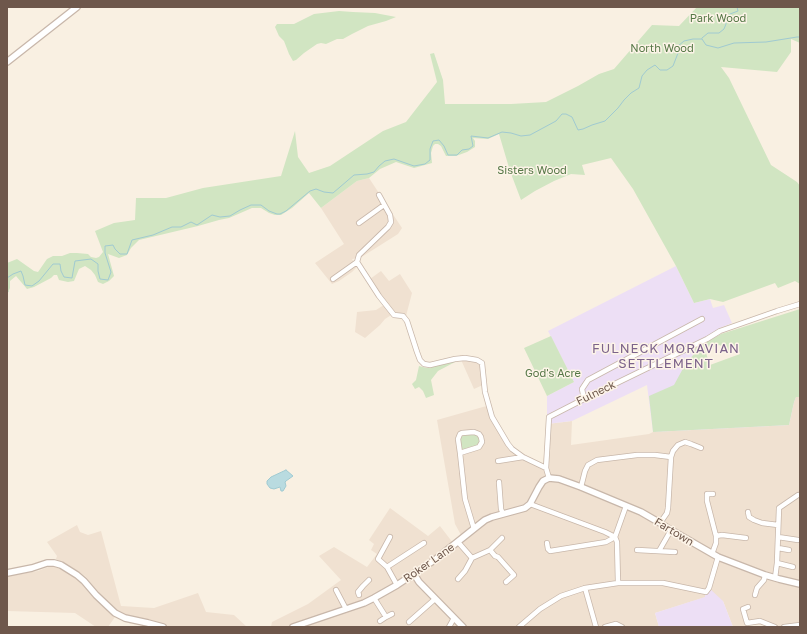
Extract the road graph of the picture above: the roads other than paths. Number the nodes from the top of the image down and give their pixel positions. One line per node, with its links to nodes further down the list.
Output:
1 (77, 7): 2 (street)
2 (7, 62)
3 (379, 195): 4 (street)
4 (384, 205): 5 (street); 6 (street)
5 (358, 223)
6 (356, 262): 7 (street); 13 (street)
7 (333, 279)
8 (800, 304): 10 (street, Fulneck)
9 (702, 319): 10 (street)
10 (584, 399): 16 (street, Fulneck)
11 (697, 448): 14 (street)
12 (460, 453): 12 (street); 28 (street)
13 (524, 457): 15 (street); 16 (street)
14 (670, 457): 19 (street); 26 (street)
15 (498, 461)
16 (546, 468): 17 (street, Fulneck)
17 (549, 478): 19 (street, Fartown); 22 (street)
18 (499, 482): 25 (street)
19 (581, 487): 23 (street, Fartown)
20 (713, 494): 30 (street)
21 (798, 495): 27 (street)
22 (530, 504): 25 (street, Roker Lane); 32 (street)
23 (626, 506): 26 (street, Fartown); 32 (street)
24 (748, 512): 27 (street)
25 (503, 514): 28 (street, Roker Lane)
26 (660, 523): 29 (street, Fartown)
27 (778, 525): 33 (street)
28 (474, 529): 37 (street, Roker Lane)
29 (671, 530): 44 (street); 46 (street, Fartown)
30 (716, 536): 35 (street); 46 (street)
31 (390, 537): 49 (street)
32 (615, 537): 39 (street); 58 (street)
33 (778, 537): 36 (street); 40 (street)
34 (502, 538): 41 (street)
35 (746, 538)
36 (798, 540)
37 (458, 542): 47 (street); 52 (street, Roker Lane)
38 (424, 543): 49 (street)
39 (547, 543)
40 (778, 548): 43 (street); 48 (street)
41 (490, 550): 47 (street); 57 (street)
42 (637, 550): 44 (street)
43 (789, 550)
44 (659, 551): 45 (street)
45 (675, 552)
46 (715, 556): 53 (street, Fartown); 58 (street)
47 (472, 558): 55 (street)
48 (777, 563): 50 (street); 54 (street)
49 (387, 567): 60 (street)
50 (793, 567)
51 (7, 573): 76 (street)
52 (414, 574): 60 (street, Roker Lane); 65 (street)
53 (765, 575): 54 (street, Fartown); 63 (street)
54 (775, 578): 59 (street, Fartown)
55 (458, 579)
56 (369, 580): 66 (street)
57 (506, 582)
58 (618, 583): 61 (street)
59 (800, 584)
60 (397, 585): 64 (street, Roker Lane)
61 (585, 588): 80 (street); 81 (street)
62 (336, 590): 68 (street)
63 (755, 595)
64 (374, 598): 66 (street, Roker Lane); 70 (street)
65 (435, 598): 71 (street); 73 (street)
66 (361, 599): 68 (street, Roker Lane)
67 (748, 607): 74 (street)
68 (346, 609): 77 (street, Roker Lane)
69 (392, 614): 70 (street)
70 (386, 617): 72 (street)
71 (454, 618): 78 (street); 79 (street)
72 (380, 621)
73 (409, 622)
74 (748, 625): 84 (street)
75 (800, 625): 85 (street)
76 (163, 627)
77 (293, 627)
78 (449, 627)
79 (463, 627)
80 (519, 627)
81 (596, 627)
82 (605, 627): 83 (street)
83 (622, 627)
84 (775, 627)
85 (784, 627)

